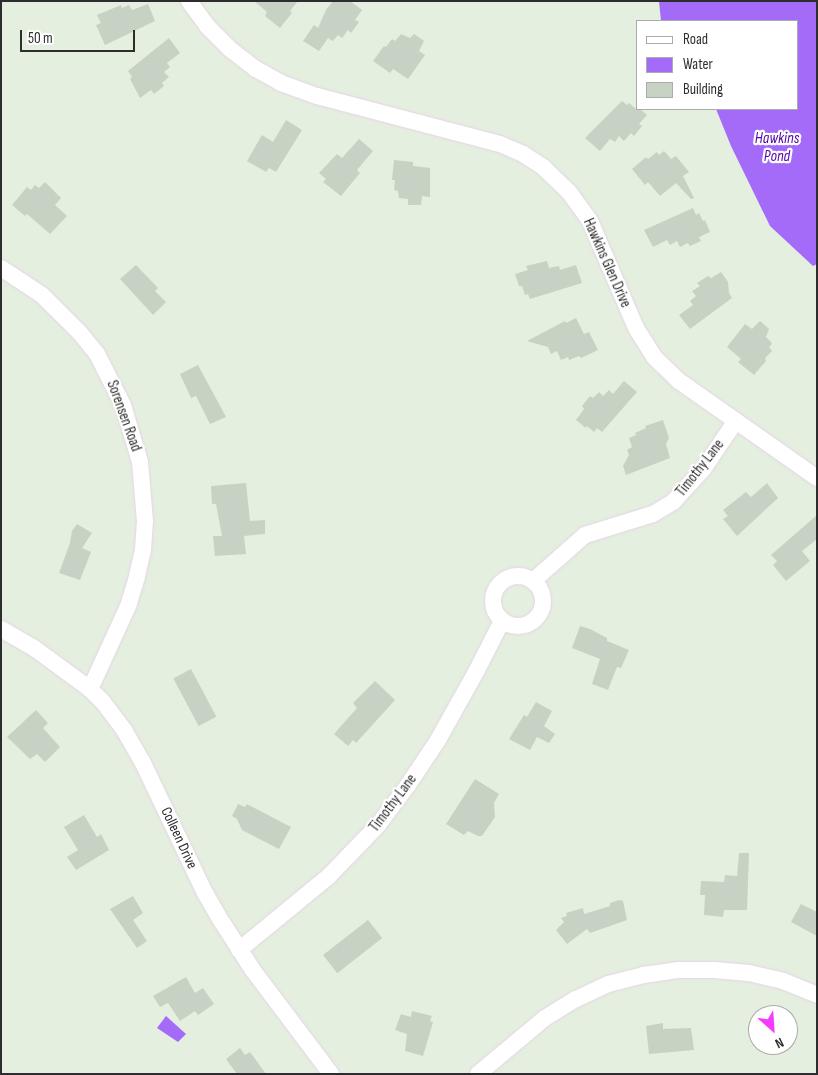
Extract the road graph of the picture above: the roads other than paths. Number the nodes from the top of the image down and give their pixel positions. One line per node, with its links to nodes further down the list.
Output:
1 (189, 1): 3 (street, Hawkins Glen Drive)
2 (1, 268): 8 (street, Sorensen Road)
3 (735, 422): 4 (street, Hawkins Glen Drive); 5 (street, Timothy Lane)
4 (817, 478)
5 (533, 581): 6 (street); 6 (street)
6 (502, 621): 9 (street, Timothy Lane)
7 (1, 629): 8 (street, Colleen Drive)
8 (90, 689): 9 (street, Colleen Drive)
9 (239, 950): 11 (street, Colleen Drive)
10 (817, 995): 12 (street)
11 (331, 1074)
12 (478, 1074)

